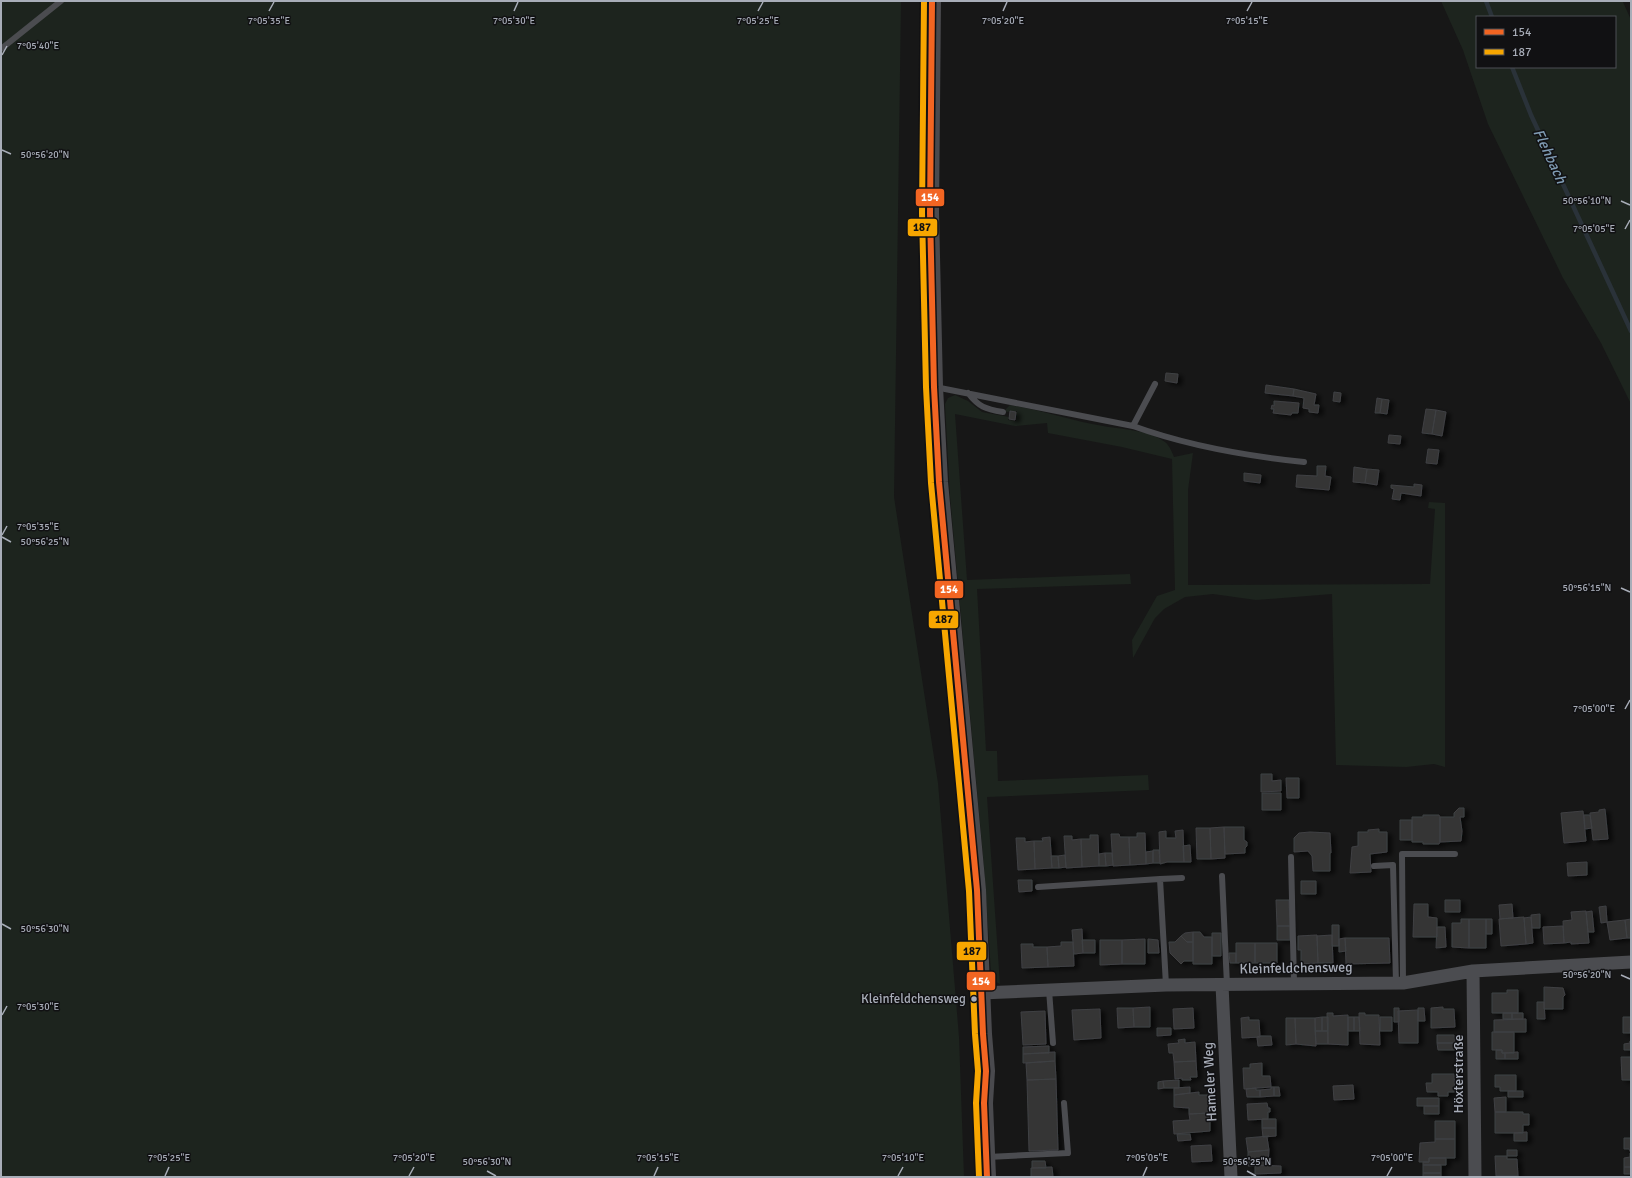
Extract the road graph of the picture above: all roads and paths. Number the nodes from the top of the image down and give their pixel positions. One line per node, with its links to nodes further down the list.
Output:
1 (60, 1): 3 (lane)
2 (932, 1): 5 (main road)
3 (1, 49)
4 (1155, 384): 8 (lane)
5 (934, 387): 6 (lane); 24 (main road)
6 (968, 392): 7 (lane); 8 (lane)
7 (1003, 412)
8 (1133, 426): 9 (lane)
9 (1304, 462)
10 (1455, 854): 20 (lane)
11 (1291, 857): 19 (lane)
12 (1374, 866): 20 (lane)
13 (1222, 876): 22 (lane)
14 (1182, 878): 15 (lane)
15 (1160, 879): 16 (lane); 21 (lane)
16 (1038, 887)
17 (1631, 962): 18 (street, Kleinfeldchensweg)
18 (1473, 971): 20 (street, Kleinfeldchensweg); 30 (street, Höxterstraße)
19 (1294, 983): 20 (street, Kleinfeldchensweg); 22 (street, Kleinfeldchensweg)
20 (1399, 983)
21 (1166, 985): 22 (street, Kleinfeldchensweg); 23 (street, Kleinfeldchensweg)
22 (1224, 985): 29 (street, Hameler Weg)
23 (1049, 990): 24 (street, Kleinfeldchensweg); 25 (lane)
24 (981, 992): 27 (main road)
25 (1053, 1043)
26 (1064, 1103): 27 (lane)
27 (986, 1157): 28 (main road)
28 (987, 1177)
29 (1230, 1177)
30 (1475, 1177)

